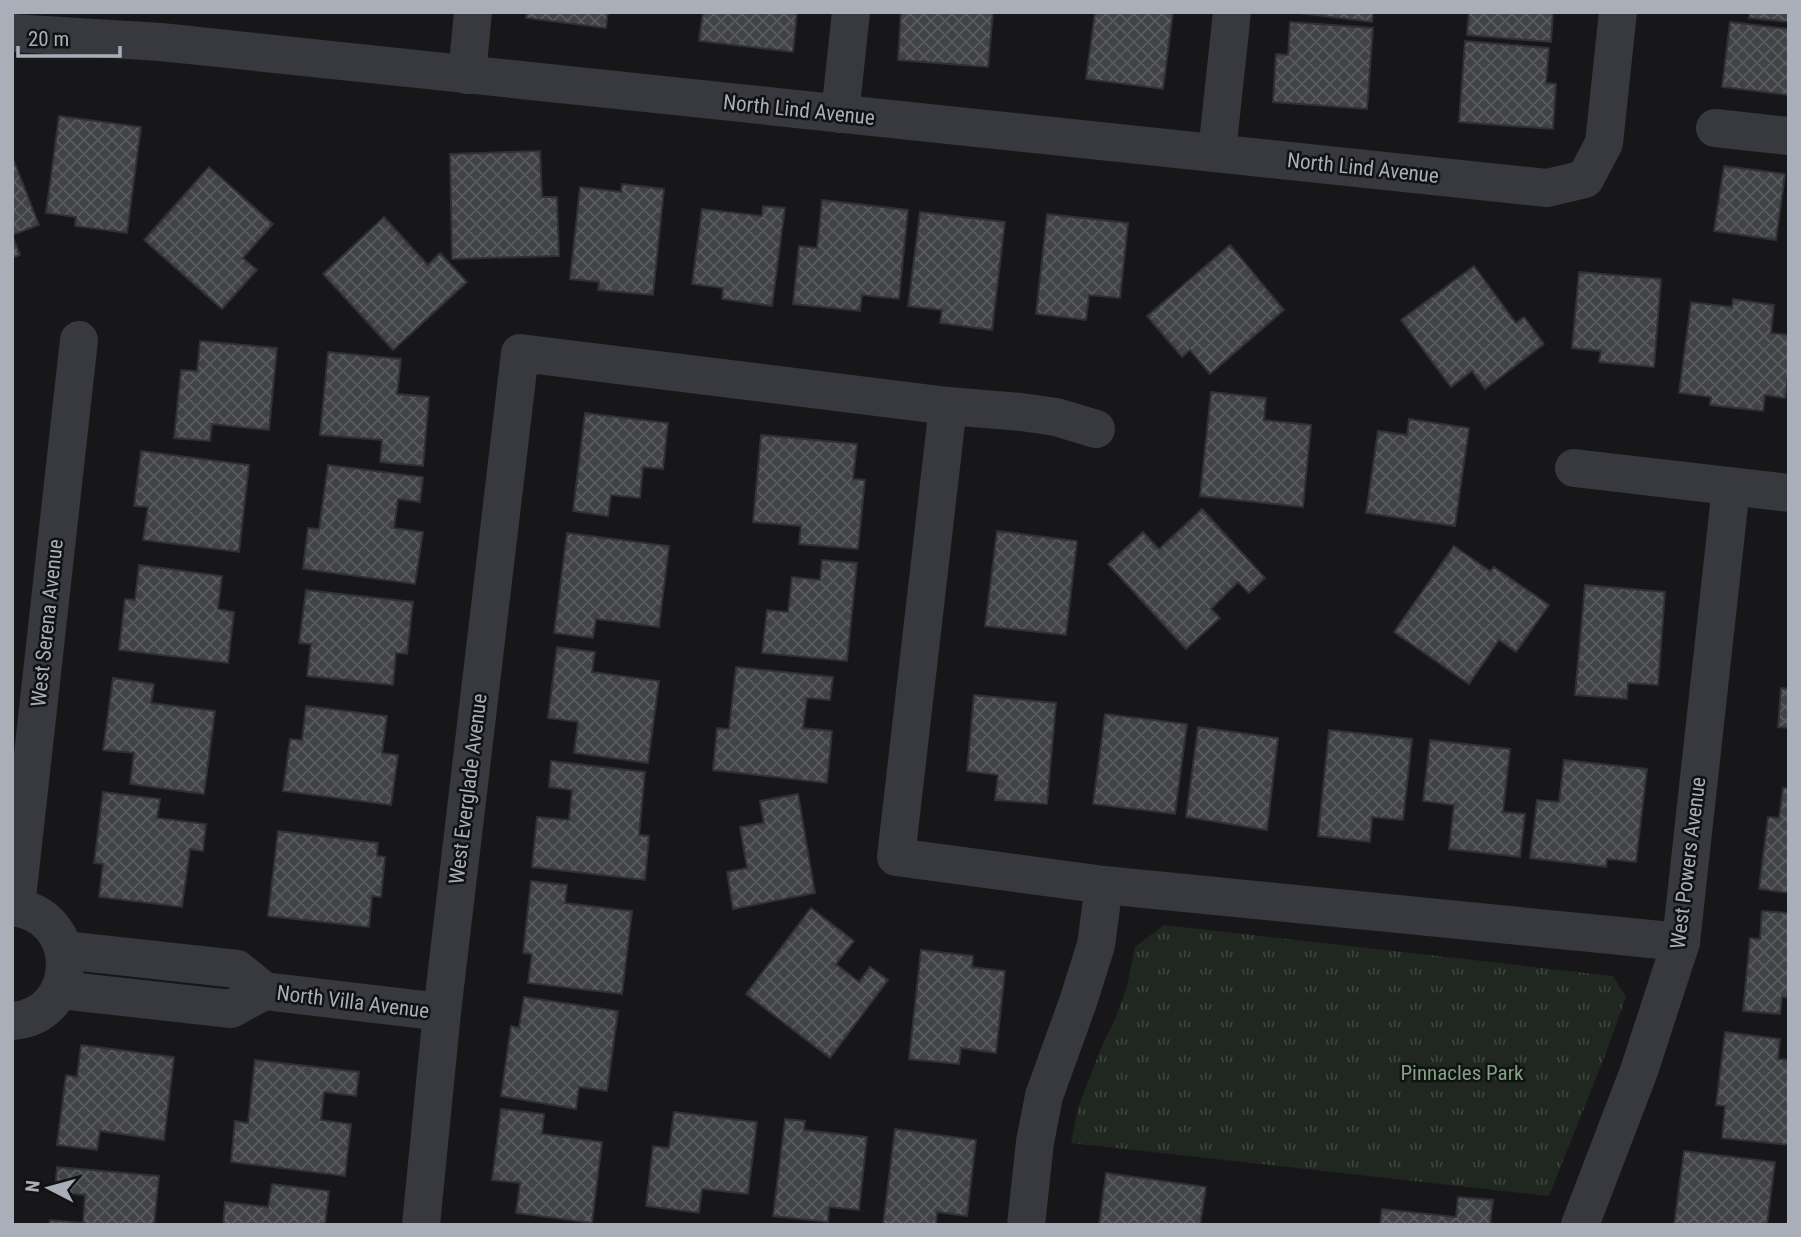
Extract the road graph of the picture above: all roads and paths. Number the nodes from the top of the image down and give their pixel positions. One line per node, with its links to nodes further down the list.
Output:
1 (473, 12): 7 (street)
2 (851, 12): 8 (street)
3 (1232, 12): 11 (street)
4 (1618, 12): 11 (street, North Lind Avenue)
5 (90, 25): 6 (street, North Lind Avenue); 7 (street, North Lind Avenue)
6 (12, 33)
7 (467, 75): 8 (street, North Lind Avenue)
8 (839, 114): 11 (street, North Lind Avenue)
9 (1715, 128): 10 (street)
10 (1789, 136)
11 (1217, 152)
12 (79, 340): 19 (street, West Serena Avenue)
13 (948, 406): 14 (street); 18 (street); 24 (street, West Everglade Avenue)
14 (1096, 429)
15 (1574, 468): 16 (street)
16 (1731, 487): 17 (street); 20 (street, West Powers Avenue)
17 (1789, 493)
18 (1104, 885): 20 (street); 27 (street)
19 (14, 907): 21 (street)
20 (1681, 942): 28 (street, West Powers Avenue)
21 (64, 950): 22 (street); 23 (street, North Villa Avenue)
22 (60, 990): 23 (street, North Villa Avenue); 25 (street)
23 (264, 991): 24 (street, North Villa Avenue)
24 (442, 1012): 26 (street, West Everglade Avenue)
25 (12, 1021)
26 (421, 1225)
27 (1026, 1225)
28 (1580, 1225)

